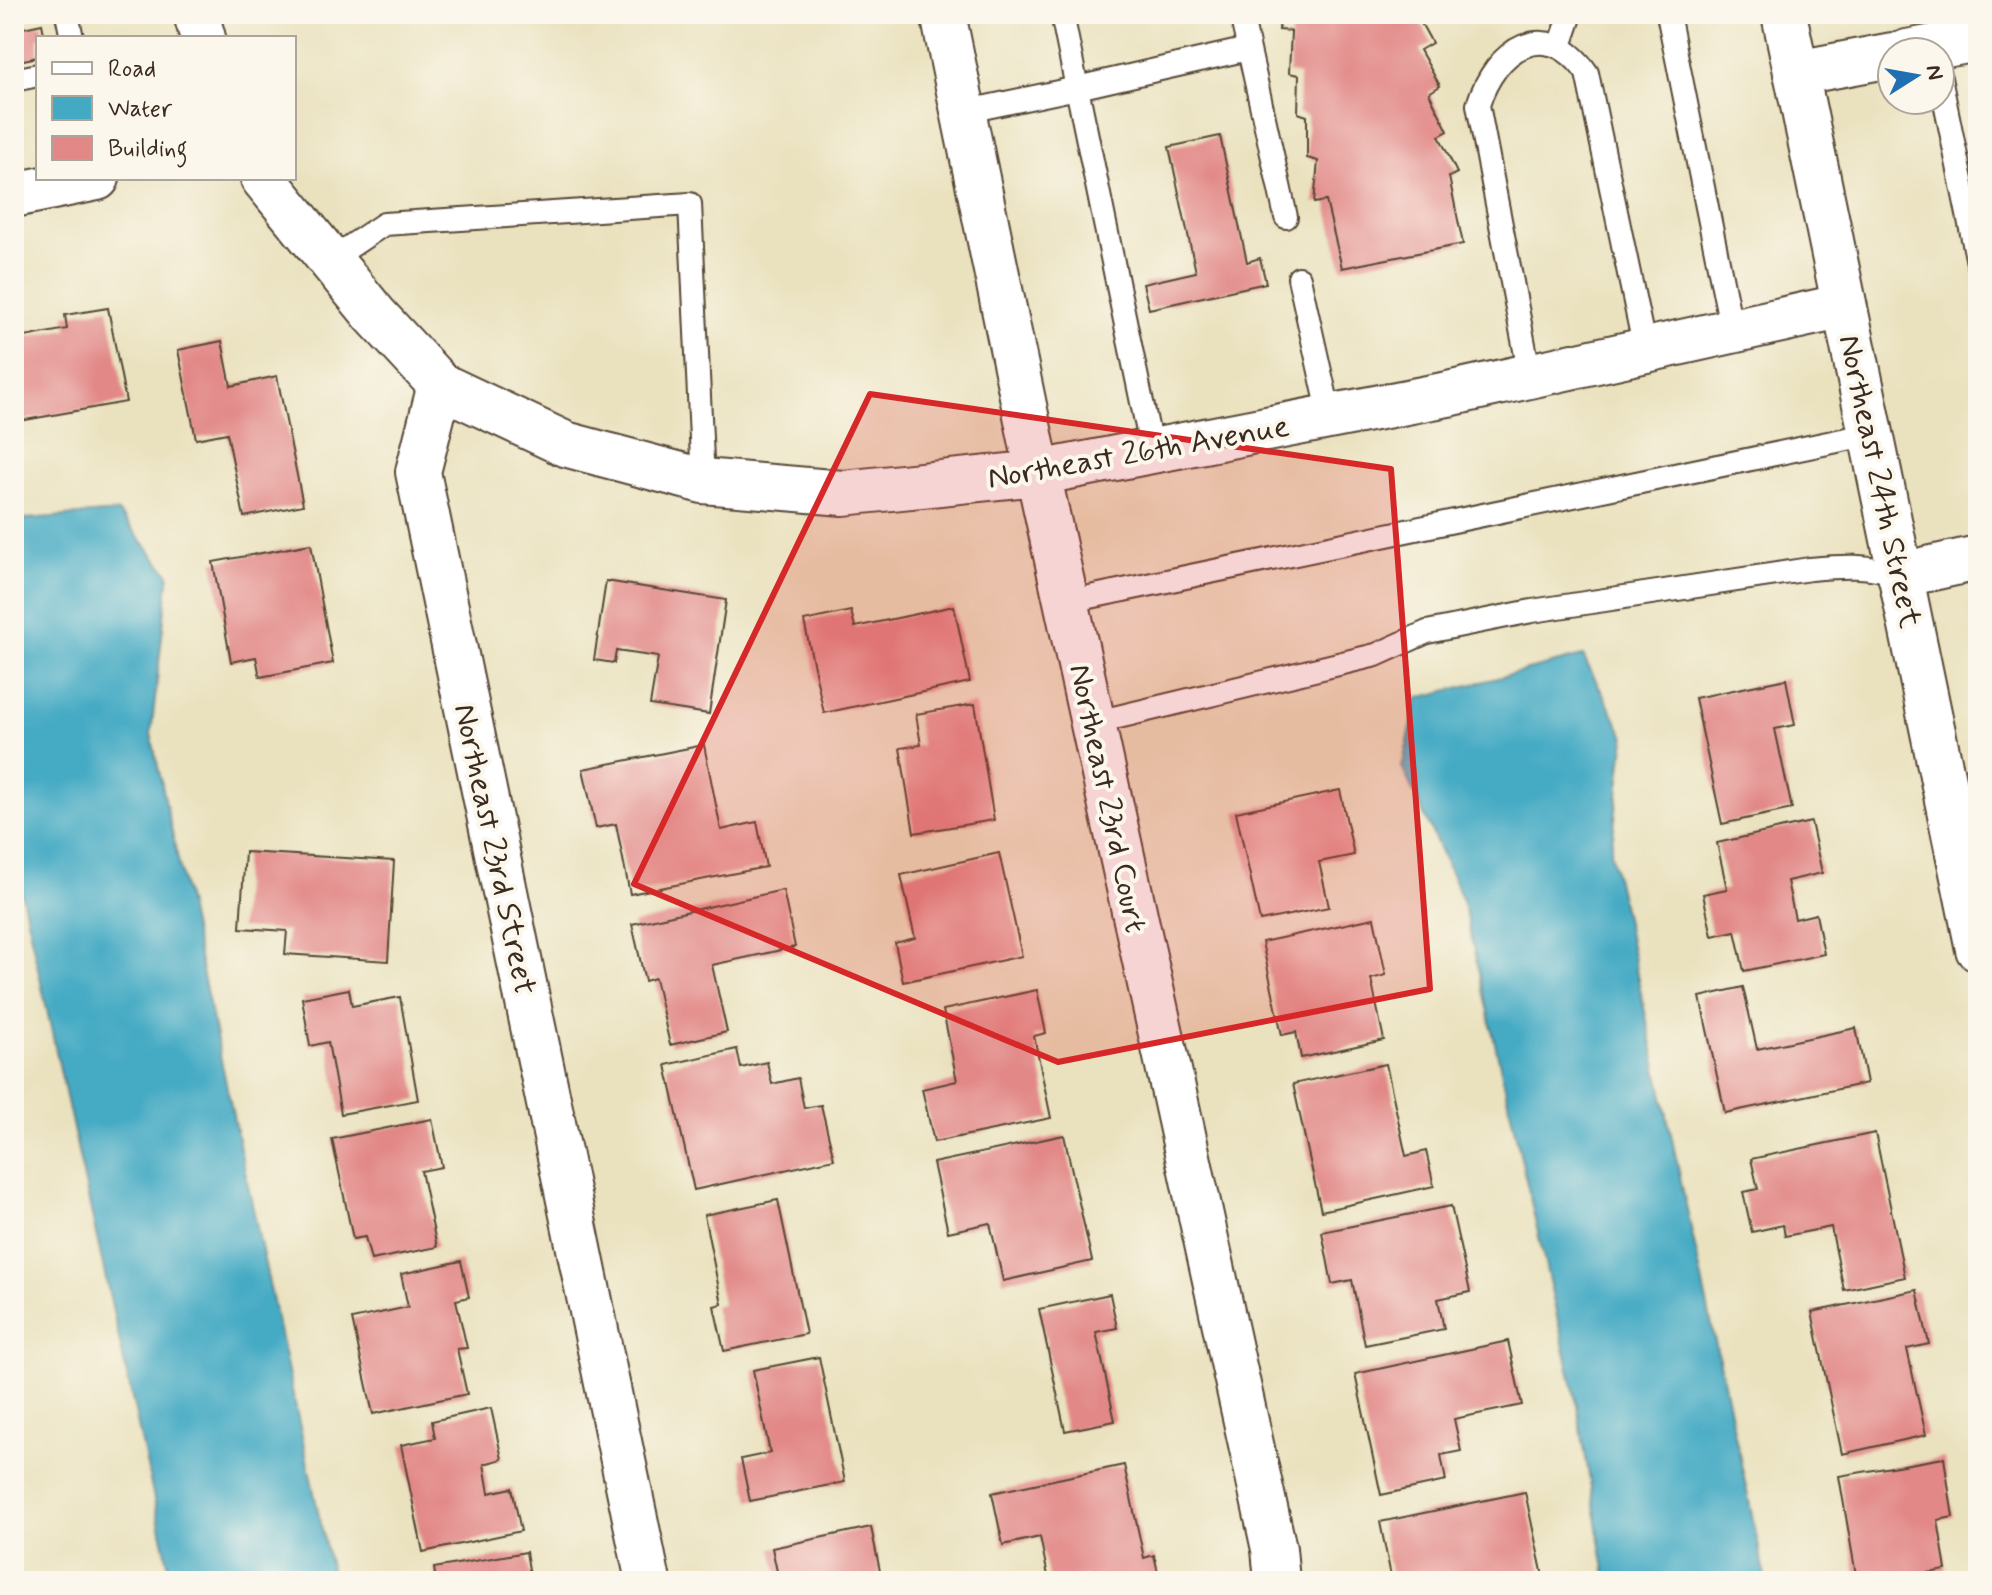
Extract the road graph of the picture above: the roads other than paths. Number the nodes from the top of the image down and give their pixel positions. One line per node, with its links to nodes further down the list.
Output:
1 (67, 14): 9 (lane)
2 (196, 14): 10 (street)
3 (943, 14): 20 (street, Northeast 23rd Court)
4 (1062, 14): 19 (lane)
5 (1241, 14): 14 (lane)
6 (1571, 14): 12 (lane)
7 (1668, 14): 30 (lane)
8 (1784, 14): 16 (street, Northeast 24th Street)
9 (72, 36)
10 (202, 36)
11 (1978, 39): 13 (street)
12 (1560, 46): 31 (lane); 32 (lane)
13 (1956, 46)
14 (1248, 49): 19 (lane); 25 (lane)
15 (1876, 63): 16 (street)
16 (1796, 73): 29 (street, Northeast 24th Street)
17 (36, 75): 18 (lane)
18 (14, 80)
19 (1077, 88): 20 (lane); 36 (lane)
20 (963, 112): 37 (street, Northeast 23rd Court)
21 (1937, 116): 27 (lane)
22 (87, 180): 24 (street)
23 (265, 180): 26 (street)
24 (14, 195)
25 (1286, 217)
26 (330, 260): 33 (street); 38 (lane)
27 (1978, 263)
28 (1299, 278): 34 (lane)
29 (1844, 306): 30 (street, Northeast 26th Avenue); 35 (street, Northeast 24th Street)
30 (1732, 331): 31 (street, Northeast 26th Avenue)
31 (1645, 350): 32 (street, Northeast 26th Avenue)
32 (1530, 376): 34 (street, Northeast 26th Avenue)
33 (440, 385): 38 (street, Northeast 26th Avenue); 45 (street, Northeast 23rd Street)
34 (1330, 416): 36 (street, Northeast 26th Avenue)
35 (1871, 434): 40 (street, Northeast 24th Street); 41 (lane)
36 (1152, 451): 37 (street, Northeast 26th Avenue)
37 (1038, 473): 38 (street, Northeast 26th Avenue); 41 (street, Northeast 23rd Court)
38 (703, 481)
39 (1978, 558): 40 (street)
40 (1900, 575): 42 (lane); 43 (street, Northeast 24th Street)
41 (1066, 602): 42 (street, Northeast 23rd Court)
42 (1093, 723): 46 (street, Northeast 23rd Court)
43 (1972, 887): 44 (street, Northeast 24th Street)
44 (1978, 949)
45 (648, 1581)
46 (1277, 1581)

